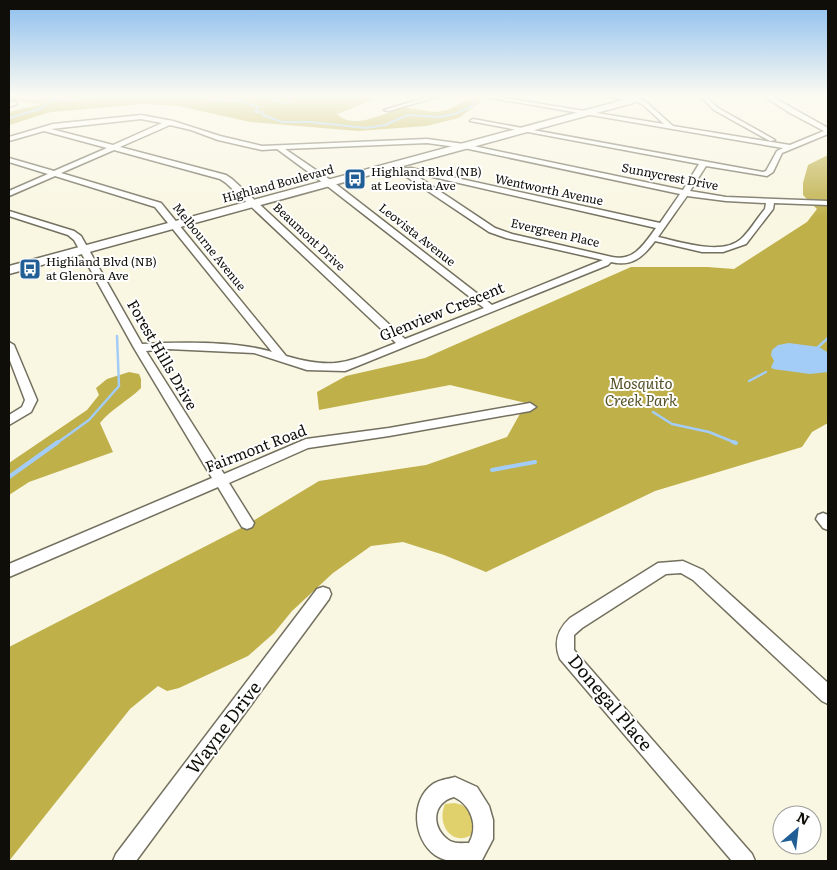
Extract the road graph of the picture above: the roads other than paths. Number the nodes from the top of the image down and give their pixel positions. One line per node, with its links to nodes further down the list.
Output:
1 (72, 137): 11 (street, Beaumont Drive)
2 (138, 137): 11 (street)
3 (220, 137): 12 (street, Sunnycrest Drive)
4 (499, 137): 9 (street, Highland Boulevard)
5 (567, 137): 14 (street)
6 (725, 137): 10 (street)
7 (764, 137): 10 (street)
8 (814, 137): 10 (street)
9 (464, 146): 12 (street, Sunnycrest Drive); 15 (street, Highland Boulevard); 18 (street, Sunnycrest Drive)
10 (788, 147): 14 (street)
11 (113, 148): 16 (street); 21 (street, Beaumont Drive)
12 (279, 148): 17 (street, Leovista Avenue)
13 (9, 160): 16 (street, Melbourne Avenue)
14 (704, 163): 18 (street, Glenview Crescent)
15 (400, 168): 17 (street, Highland Boulevard); 25 (street, Wentworth Avenue); 28 (street, Evergreen Place)
16 (53, 174): 19 (street); 24 (street, Melbourne Avenue)
17 (329, 183): 21 (street, Highland Boulevard); 30 (street, Leovista Avenue)
18 (685, 193): 20 (street, Sunnycrest Drive); 25 (street, Glenview Crescent)
19 (9, 194)
20 (770, 201): 22 (street, Sunnycrest Drive); 26 (street)
21 (255, 203): 24 (street, Highland Boulevard); 31 (street, Beaumont Drive)
22 (828, 203)
23 (9, 213): 27 (street, Forest Hills Drive)
24 (175, 225): 27 (street, Highland Boulevard); 34 (street, Melbourne Avenue)
25 (660, 226): 26 (street, Glenview Crescent)
26 (653, 238): 28 (street, Glenview Crescent)
27 (84, 250): 29 (street, Highland Boulevard); 33 (street, Forest Hills Drive)
28 (609, 259): 30 (street, Glenview Crescent)
29 (9, 270)
30 (490, 308): 31 (street, Glenview Crescent)
31 (404, 343): 34 (street, Glenview Crescent)
32 (9, 345): 36 (street)
33 (139, 348): 34 (street, Glenview Crescent); 37 (street, Forest Hills Drive)
34 (281, 356)
35 (530, 407): 37 (street, Fairmont Road)
36 (9, 421)
37 (219, 480): 38 (street, Forest Hills Drive); 39 (street, Fairmont Road)
38 (247, 523)
39 (9, 571)
40 (323, 594): 42 (street, Wayne Drive)
41 (828, 695): 43 (street, Donegal Place)
42 (123, 861)
43 (744, 861)

